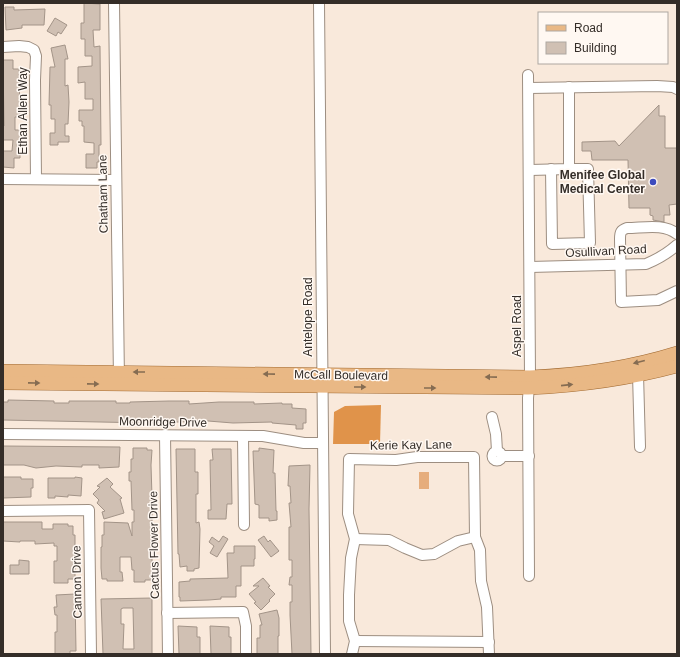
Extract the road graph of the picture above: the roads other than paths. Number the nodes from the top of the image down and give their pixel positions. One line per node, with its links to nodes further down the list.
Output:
1 (114, 3): 13 (street, Chatham Lane)
2 (318, 3): 24 (street, Antelope Road)
3 (3, 47): 12 (street, Ethan Allen Way)
4 (528, 75): 6 (street, Aspel Road)
5 (569, 87): 6 (street); 7 (street); 8 (street)
6 (528, 88): 9 (street, Aspel Road)
7 (677, 89)
8 (569, 169): 10 (street); 10 (street)
9 (530, 170): 10 (street); 17 (street, Aspel Road)
10 (551, 170)
11 (3, 179): 12 (street)
12 (36, 179): 13 (street)
13 (115, 180): 23 (street, Chatham Lane)
14 (677, 234): 16 (street)
15 (677, 245): 16 (street, Osullivan Road)
16 (620, 265): 17 (street, Osullivan Road); 18 (street)
17 (530, 267): 26 (street, Aspel Road)
18 (677, 291)
19 (677, 353): 26 (main road, McCall Boulevard, one-way to 26)
20 (677, 366): 22 (main road, McCall Boulevard)
21 (3, 371): 23 (main road, McCall Boulevard)
22 (638, 374): 26 (main road, McCall Boulevard, one-way to 22); 32 (street)
23 (119, 378): 24 (main road, McCall Boulevard); 25 (main road, McCall Boulevard, one-way to 23)
24 (322, 381): 26 (main road, McCall Boulevard); 31 (street, Antelope Road)
25 (3, 383)
26 (529, 383): 34 (street, Aspel Road)
27 (492, 417): 33 (street)
28 (3, 434): 29 (street, Moonridge Drive)
29 (165, 435): 30 (street, Moonridge Drive); 41 (street, Cactus Flower Drive)
30 (243, 436): 31 (street, Moonridge Drive); 37 (street)
31 (322, 443): 47 (street, Antelope Road)
32 (640, 447)
33 (497, 455): 34 (street); 35 (street)
34 (529, 456): 40 (street, Aspel Road)
35 (474, 457): 38 (street); 39 (street, Kerie Kay Lane)
36 (3, 511): 44 (street, Cannon Drive)
37 (244, 525)
38 (476, 537): 39 (street); 43 (street)
39 (355, 539): 42 (street, Kerie Kay Lane)
40 (529, 576)
41 (168, 613): 45 (street, Cactus Flower Drive); 46 (street)
42 (355, 641): 43 (street); 48 (street, Kerie Kay Lane)
43 (488, 642): 49 (street)
44 (91, 654)
45 (168, 654)
46 (246, 654)
47 (325, 654)
48 (352, 654)
49 (488, 654)

